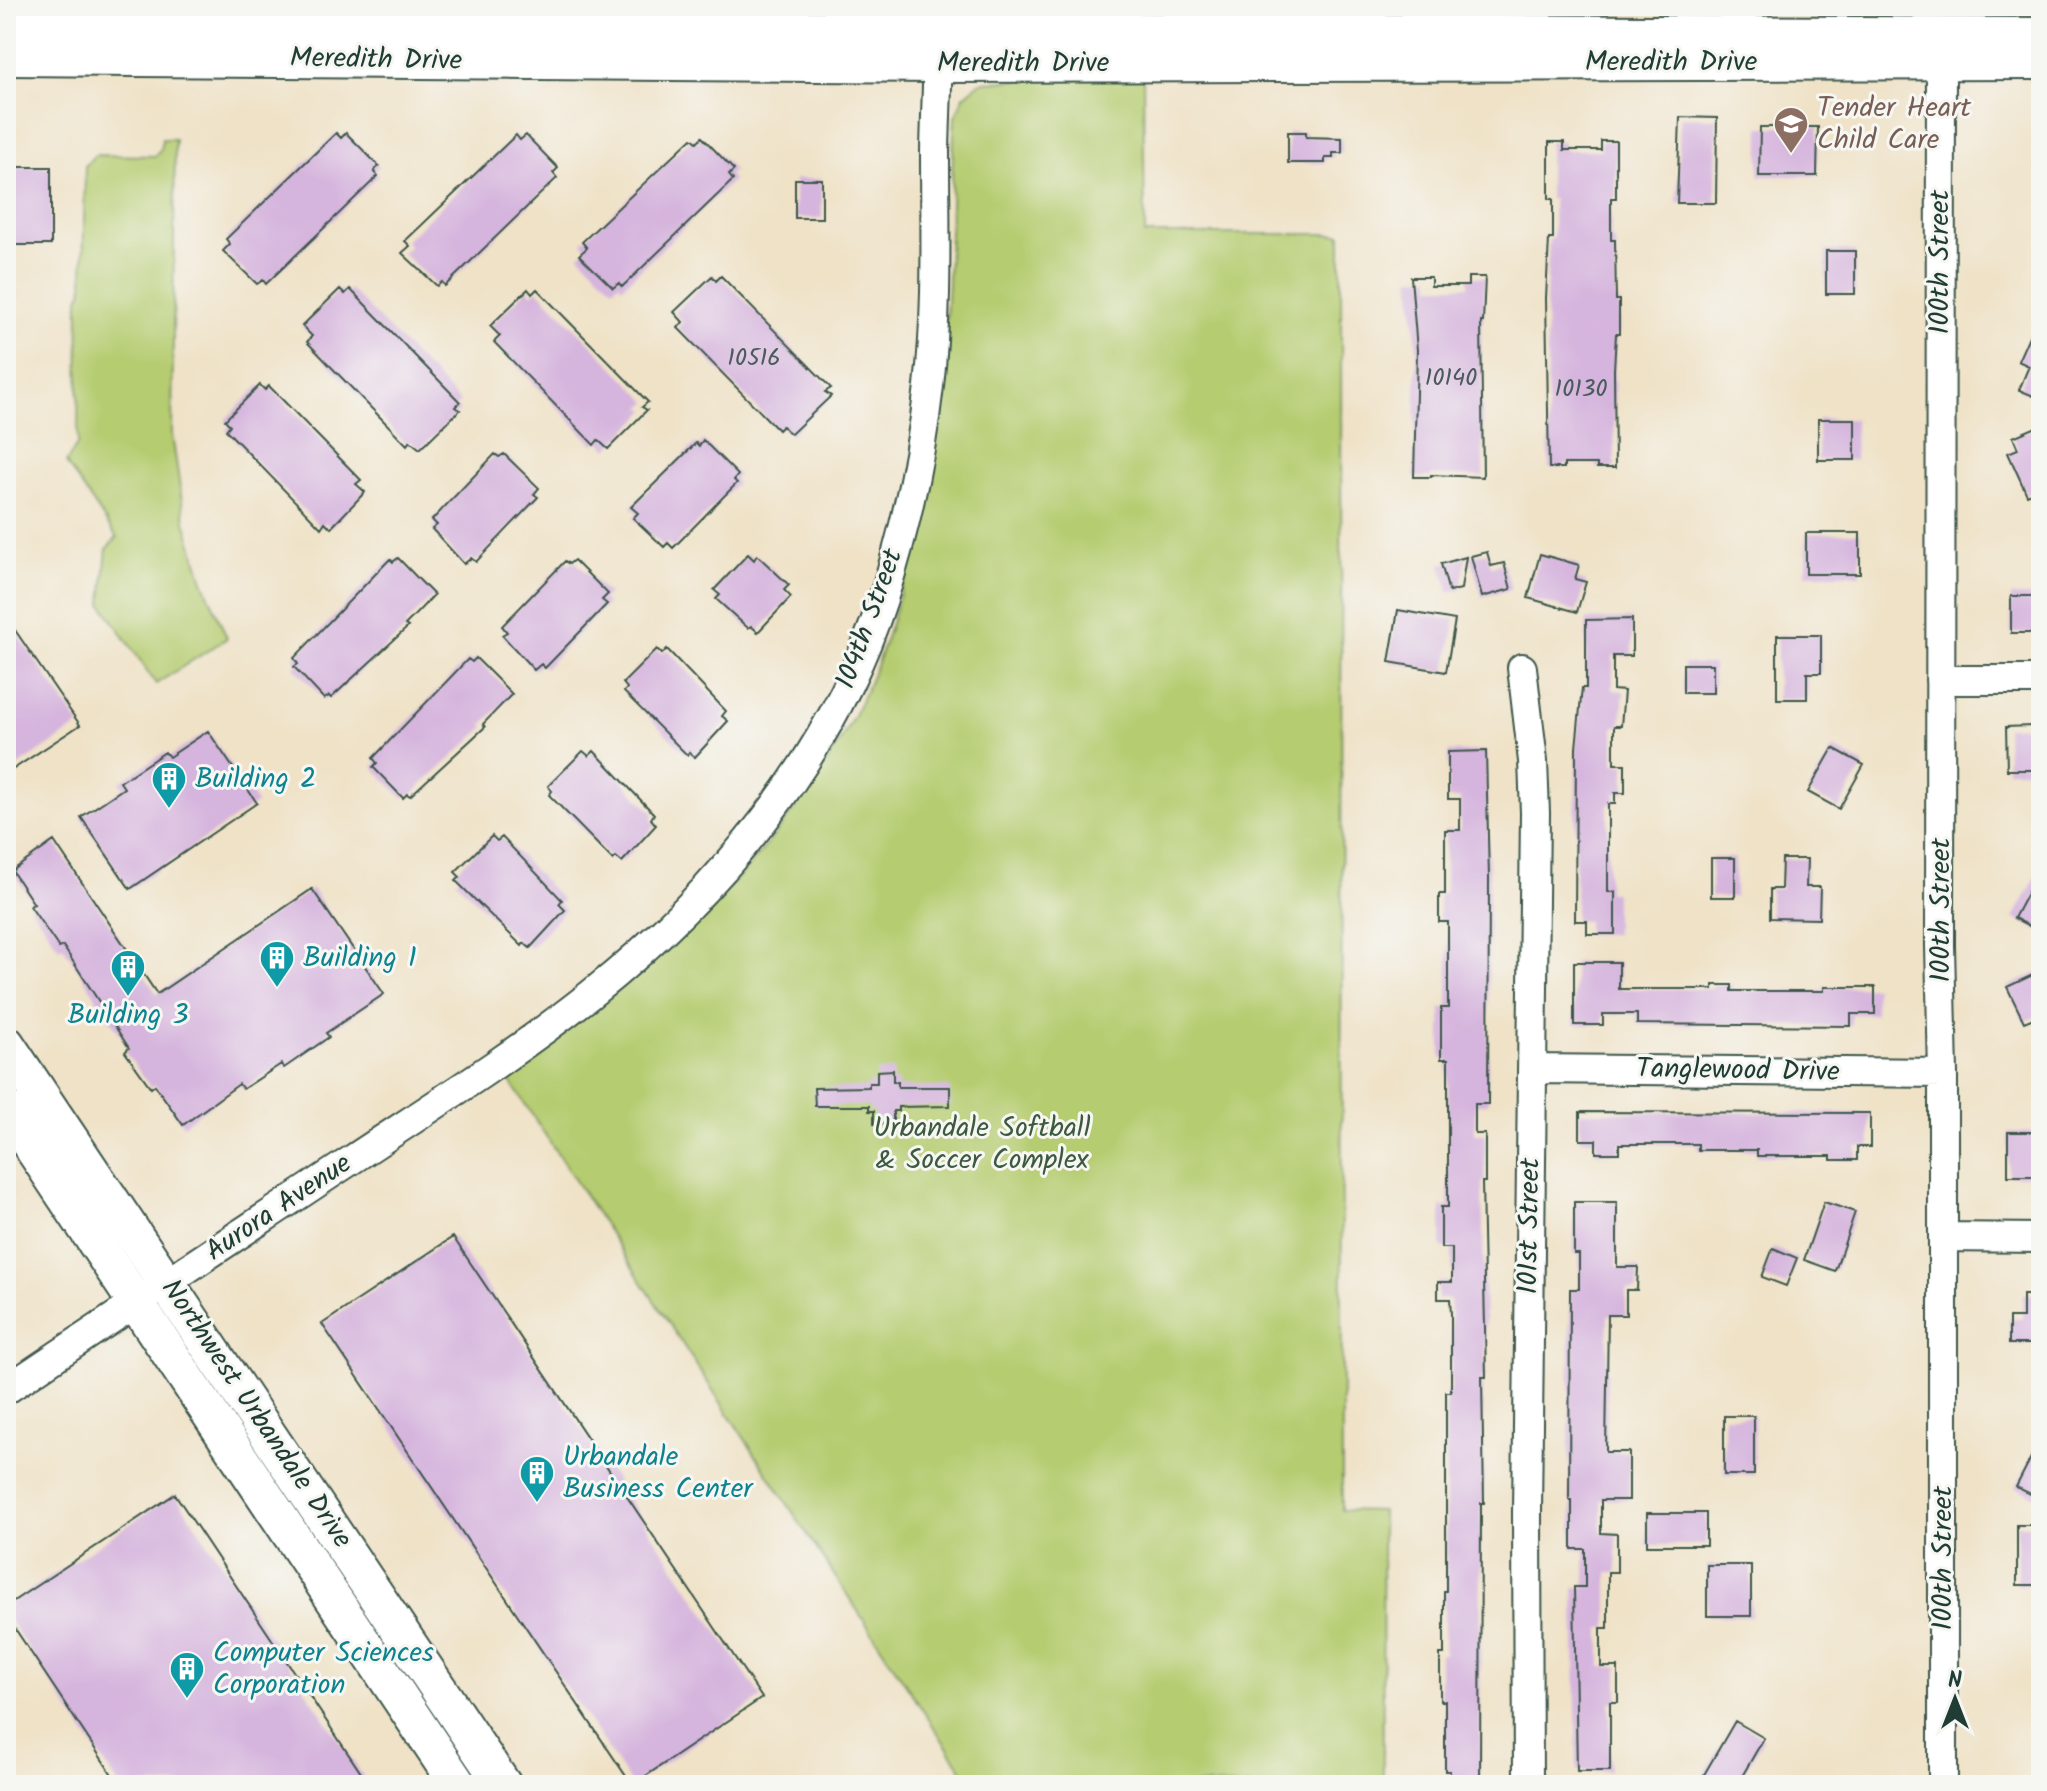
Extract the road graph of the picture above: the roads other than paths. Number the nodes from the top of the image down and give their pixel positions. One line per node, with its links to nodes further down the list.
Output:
1 (422, 16): 2 (main road, Meredith Drive); 3 (main road, Meredith Drive)
2 (6, 22)
3 (938, 33): 4 (main road, Meredith Drive); 7 (main road, Meredith Drive); 15 (street, 104th Street)
4 (1416, 34): 6 (main road, Meredith Drive)
5 (2041, 36): 6 (main road, Meredith Drive)
6 (1940, 48): 8 (main road, Meredith Drive); 10 (street, 100th Street)
7 (6, 57)
8 (2041, 61)
9 (1522, 668): 13 (street, 101st Street)
10 (1940, 680): 11 (street); 14 (street, 100th Street)
11 (2041, 680)
12 (6, 1044): 19 (main road, Northwest Urbandale Drive)
13 (1532, 1069): 14 (street, Tanglewood Drive); 24 (street, 101st Street)
14 (1943, 1073): 17 (street, 100th Street)
15 (472, 1080): 19 (street, Aurora Avenue)
16 (6, 1108): 20 (main road, Northwest Urbandale Drive)
17 (1943, 1237): 18 (street); 25 (street, 100th Street)
18 (2041, 1238)
19 (168, 1282): 20 (street, Aurora Avenue); 23 (main road, Northwest Urbandale Drive)
20 (137, 1301): 21 (street, Aurora Avenue); 22 (main road, Northwest Urbandale Drive)
21 (6, 1390)
22 (458, 1785)
23 (503, 1785)
24 (1528, 1785)
25 (1943, 1785)

